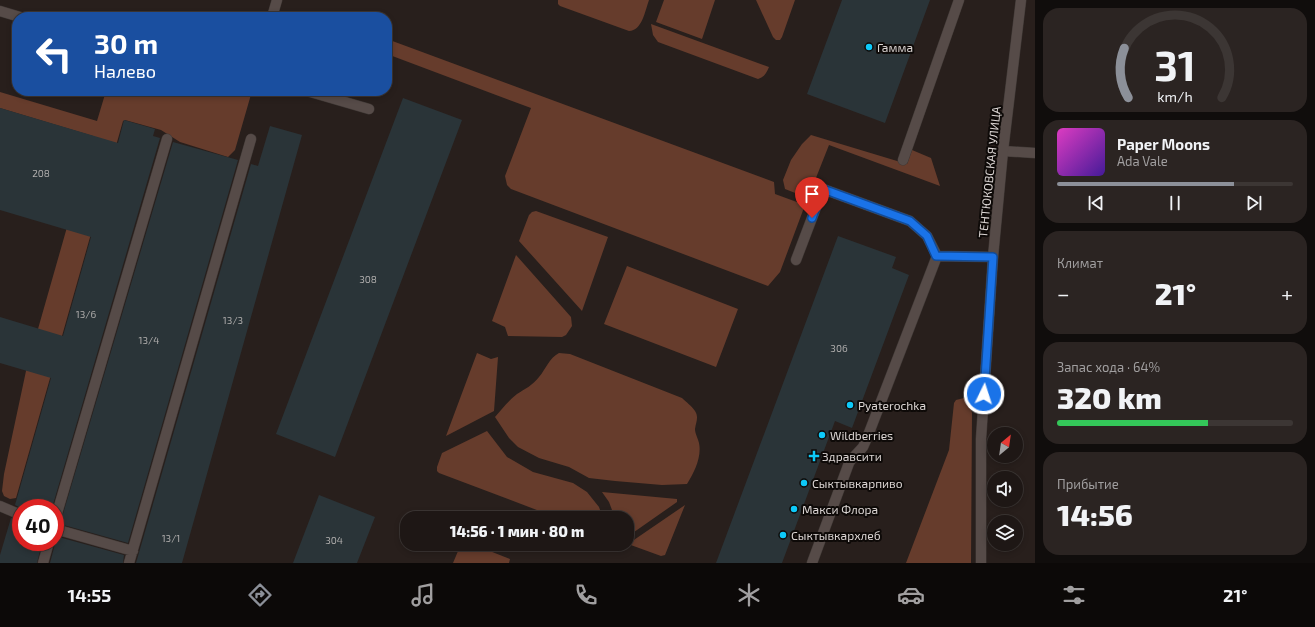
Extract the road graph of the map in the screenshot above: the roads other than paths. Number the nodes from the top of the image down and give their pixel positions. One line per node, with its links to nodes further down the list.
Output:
1 (277, 0): 5 (street)
2 (959, 0): 13 (street)
3 (1021, 0): 11 (street, ТЕНТЮКОВСКАЯ УЛИЦА)
4 (0, 11): 6 (street)
5 (273, 12)
6 (12, 15)
7 (324, 96): 8 (street)
8 (369, 109)
9 (167, 139): 17 (street)
10 (251, 139): 22 (street)
11 (1003, 151): 12 (street); 15 (street, ТЕНТЮКОВСКАЯ УЛИЦА)
12 (1035, 153)
13 (903, 160)
14 (936, 256): 15 (street); 16 (street); 25 (street)
15 (993, 257): 26 (street, ТЕНТЮКОВСКАЯ УЛИЦА)
16 (796, 260)
17 (61, 499)
18 (0, 506): 19 (street)
19 (12, 511)
20 (64, 531): 22 (street)
21 (46, 551): 23 (street)
22 (133, 551): 24 (street)
23 (43, 563)
24 (129, 563)
25 (812, 563)
26 (981, 563)

